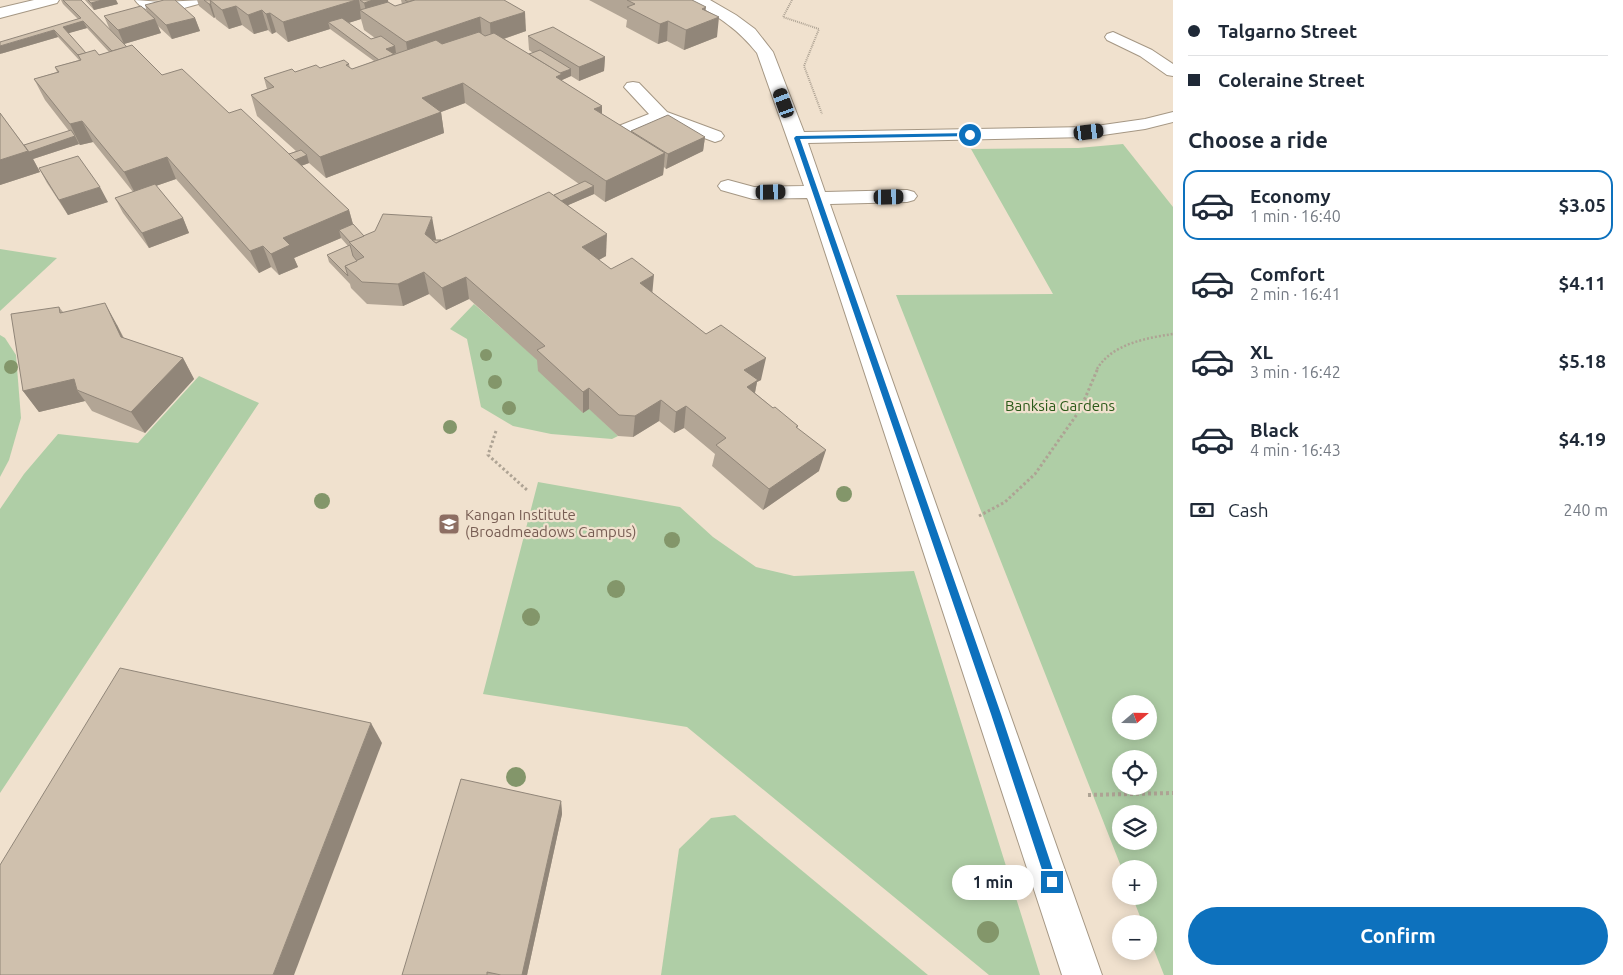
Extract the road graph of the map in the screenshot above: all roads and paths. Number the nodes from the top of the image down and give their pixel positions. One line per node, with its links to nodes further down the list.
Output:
1 (52, 0): 6 (street)
2 (142, 0): 3 (street)
3 (197, 0)
4 (699, 0): 15 (street)
5 (792, 0): 14 (path)
6 (0, 13)
7 (1113, 37): 8 (street)
8 (1173, 71)
9 (633, 87): 10 (street)
10 (661, 116): 12 (street); 13 (street)
11 (1173, 117): 14 (street)
12 (612, 135)
13 (716, 136)
14 (831, 137): 15 (street)
15 (796, 138): 17 (street)
16 (728, 186): 17 (street)
17 (816, 194): 18 (street); 25 (street)
18 (907, 196)
19 (1173, 334): 22 (path)
20 (496, 431): 21 (path)
21 (527, 490)
22 (979, 516)
23 (1173, 793): 24 (path)
24 (1088, 795)
25 (1082, 975)

